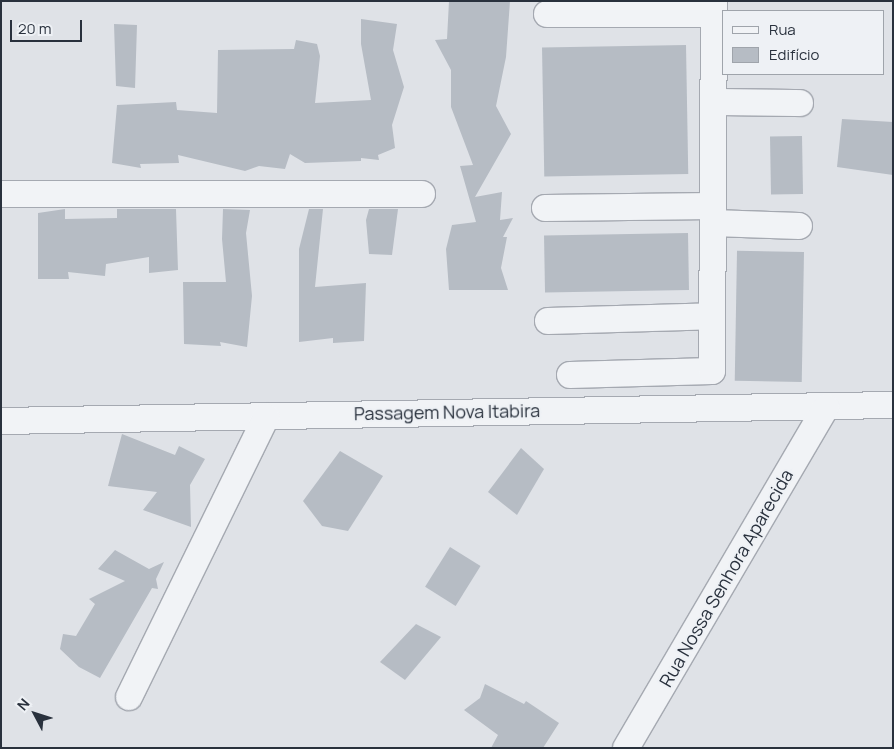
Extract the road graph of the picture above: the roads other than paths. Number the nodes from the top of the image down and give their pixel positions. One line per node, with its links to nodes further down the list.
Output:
1 (714, 8): 2 (street); 3 (street)
2 (547, 14)
3 (714, 102): 4 (street); 8 (street)
4 (800, 103)
5 (1, 194): 6 (street)
6 (422, 194)
7 (545, 208): 8 (street)
8 (713, 215): 9 (street); 10 (street)
9 (799, 226)
10 (712, 316): 11 (street); 12 (street)
11 (548, 321)
12 (570, 375)
13 (893, 405): 14 (street, Passagem Nova Itabira)
14 (826, 407): 15 (street, Passagem Nova Itabira); 18 (street, Rua Nossa Senhora Aparecida)
15 (266, 417): 16 (street, Passagem Nova Itabira); 17 (street)
16 (1, 421)
17 (130, 697)
18 (626, 748)

